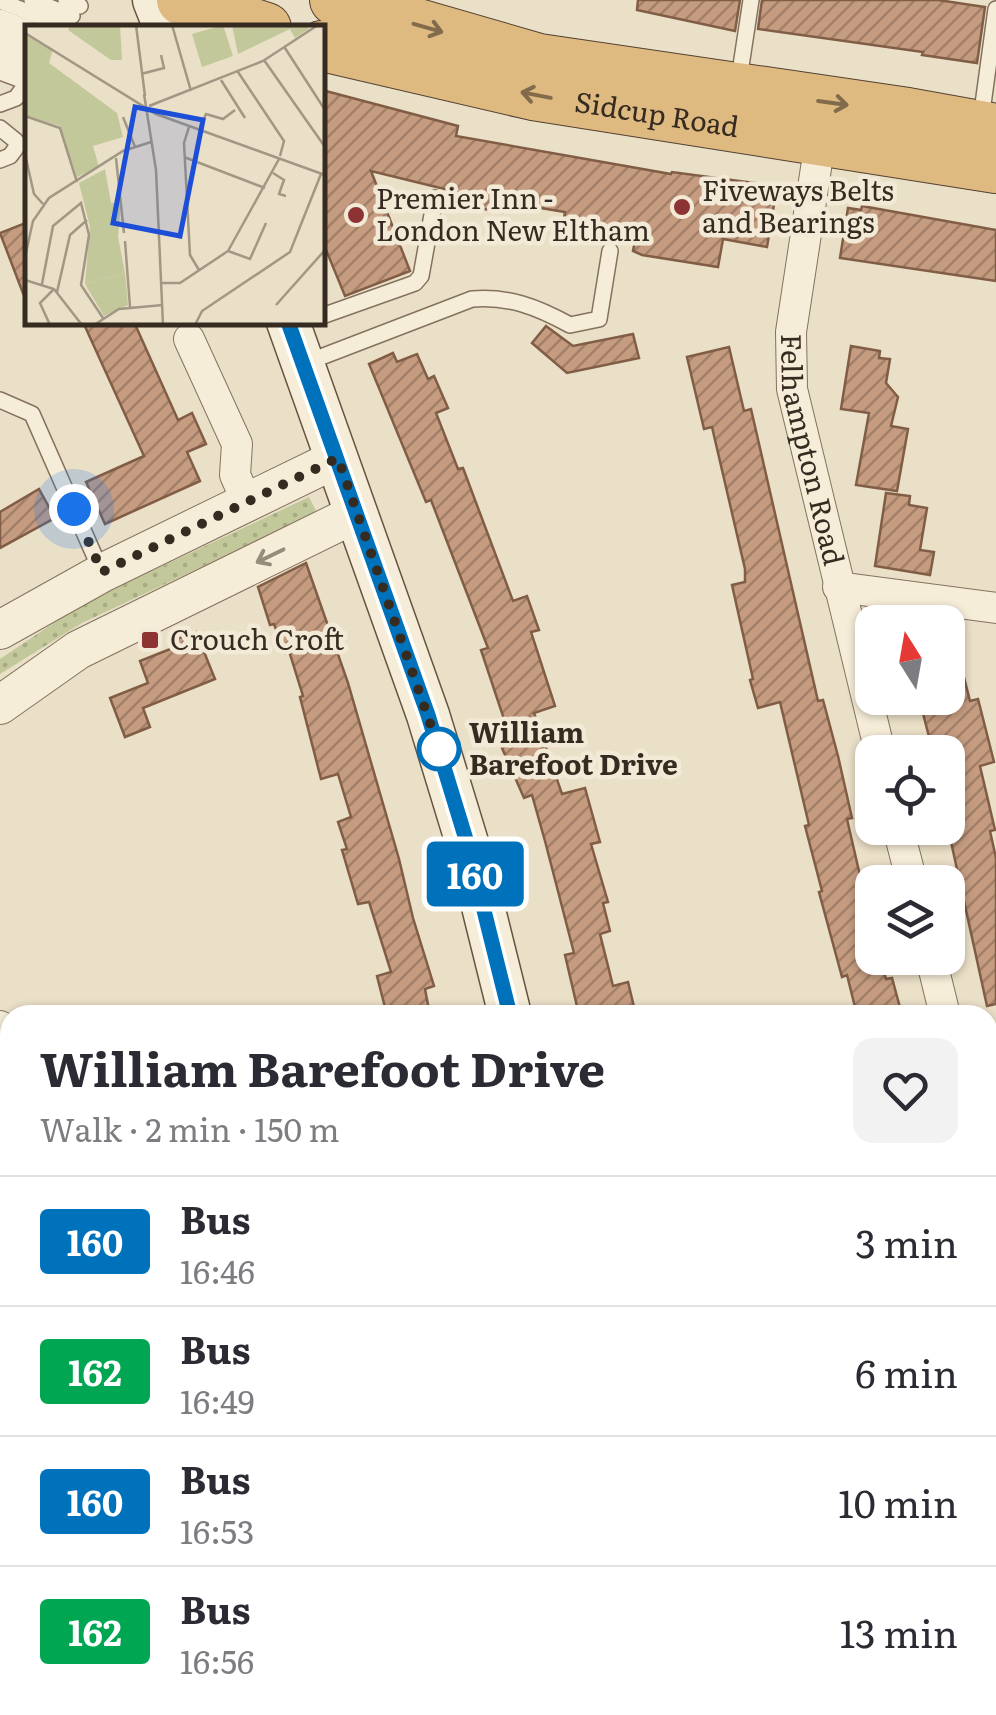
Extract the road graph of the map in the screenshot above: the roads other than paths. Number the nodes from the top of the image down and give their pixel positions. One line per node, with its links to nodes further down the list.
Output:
1 (32, 0): 7 (lane)
2 (752, 0): 21 (lane)
3 (0, 1): 7 (lane)
4 (352, 3): 21 (highway, Sidcup Road, one-way to 21)
5 (182, 8): 9 (highway)
6 (996, 8): 24 (lane)
7 (72, 13)
8 (0, 17): 10 (lane)
9 (253, 25)
10 (25, 27)
11 (0, 32): 12 (lane)
12 (25, 42)
13 (0, 46): 15 (lane)
14 (325, 47): 26 (highway, Sidcup Road, one-way to 14)
15 (25, 56)
16 (0, 61): 17 (lane)
17 (25, 71)
18 (0, 72): 19 (lane)
19 (25, 81)
20 (25, 85): 22 (lane)
21 (737, 88): 24 (highway, Sidcup Road, one-way to 24)
22 (0, 104)
23 (0, 128): 25 (lane)
24 (991, 141): 26 (highway, Sidcup Road)
25 (0, 160)
26 (816, 165): 37 (street, Felhampton Road)
27 (435, 198): 29 (lane)
28 (610, 251): 30 (lane)
29 (325, 321)
30 (302, 331): 33 (main road)
31 (189, 339): 34 (street)
32 (0, 400): 36 (lane)
33 (338, 458): 34 (street); 35 (main road)
34 (247, 502): 36 (street)
35 (357, 513): 40 (street, one-way to 40); 43 (main road)
36 (102, 572): 39 (street)
37 (838, 587): 38 (street); 41 (street, Felhampton Road)
38 (996, 608)
39 (0, 630)
40 (0, 705)
41 (876, 735)
42 (935, 975): 44 (street)
43 (508, 1005)
44 (943, 1005)

